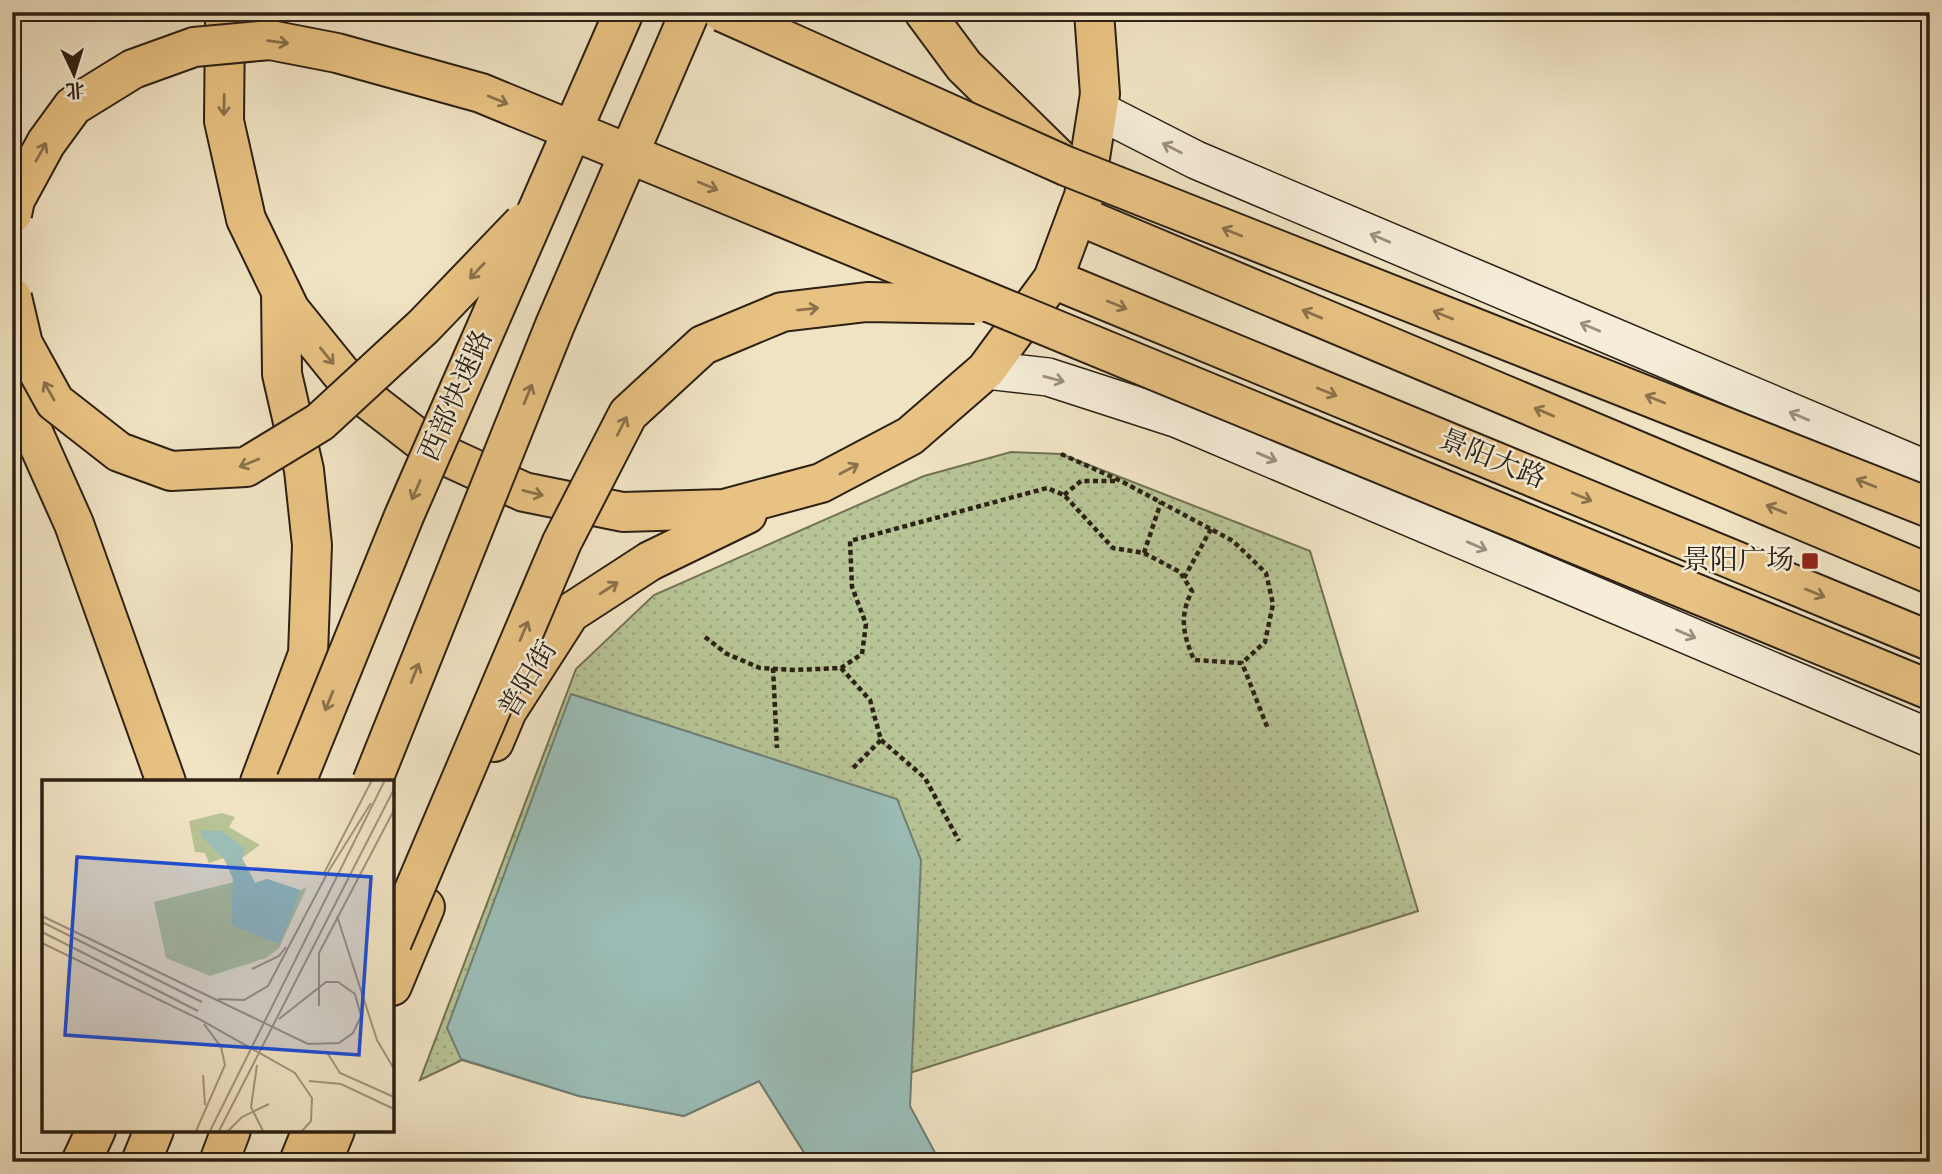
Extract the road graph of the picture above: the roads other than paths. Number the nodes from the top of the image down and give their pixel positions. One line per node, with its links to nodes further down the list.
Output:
1 (624, 12): 9 (main road, 西部快速路, bridge)
2 (690, 12): 28 (main road, one-way to 2, bridge)
3 (722, 12): 8 (main road, bridge)
4 (924, 12): 8 (main road)
5 (1094, 12): 7 (main road)
6 (224, 15): 13 (main road, one-way to 13)
7 (1098, 110): 11 (main road); 18 (street, one-way to 7)
8 (1066, 166): 20 (main road, one-way to 8, bridge)
9 (541, 203): 14 (main road, one-way to 14, bridge); 27 (main road, 西部快速路, one-way to 27, bridge)
10 (12, 214): 15 (main road, one-way to 15, bridge)
11 (1077, 215): 12 (main road); 21 (main road, one-way to 11)
12 (1054, 279): 16 (main road); 22 (main road, 景阳大路, one-way to 22)
13 (281, 292): 19 (main road, one-way to 19); 26 (main road)
14 (12, 297)
15 (999, 305): 23 (main road, bridge); 29 (main road, one-way to 15, bridge)
16 (986, 370): 19 (main road, one-way to 16); 24 (street, one-way to 24)
17 (12, 385): 25 (main road)
18 (1930, 471)
19 (796, 490): 30 (main road, 普阳街, one-way to 19)
20 (1930, 508)
21 (1930, 574)
22 (1930, 640)
23 (1930, 690)
24 (1930, 738)
25 (165, 780)
26 (261, 780)
27 (297, 780)
28 (373, 780)
29 (394, 937)
30 (394, 981)
31 (95, 1132): 36 (main road)
32 (153, 1132): 37 (main road)
33 (231, 1132): 38 (main road)
34 (311, 1132): 39 (main road)
35 (334, 1132): 40 (main road)
36 (81, 1162)
37 (141, 1162)
38 (219, 1162)
39 (299, 1162)
40 (323, 1162)

